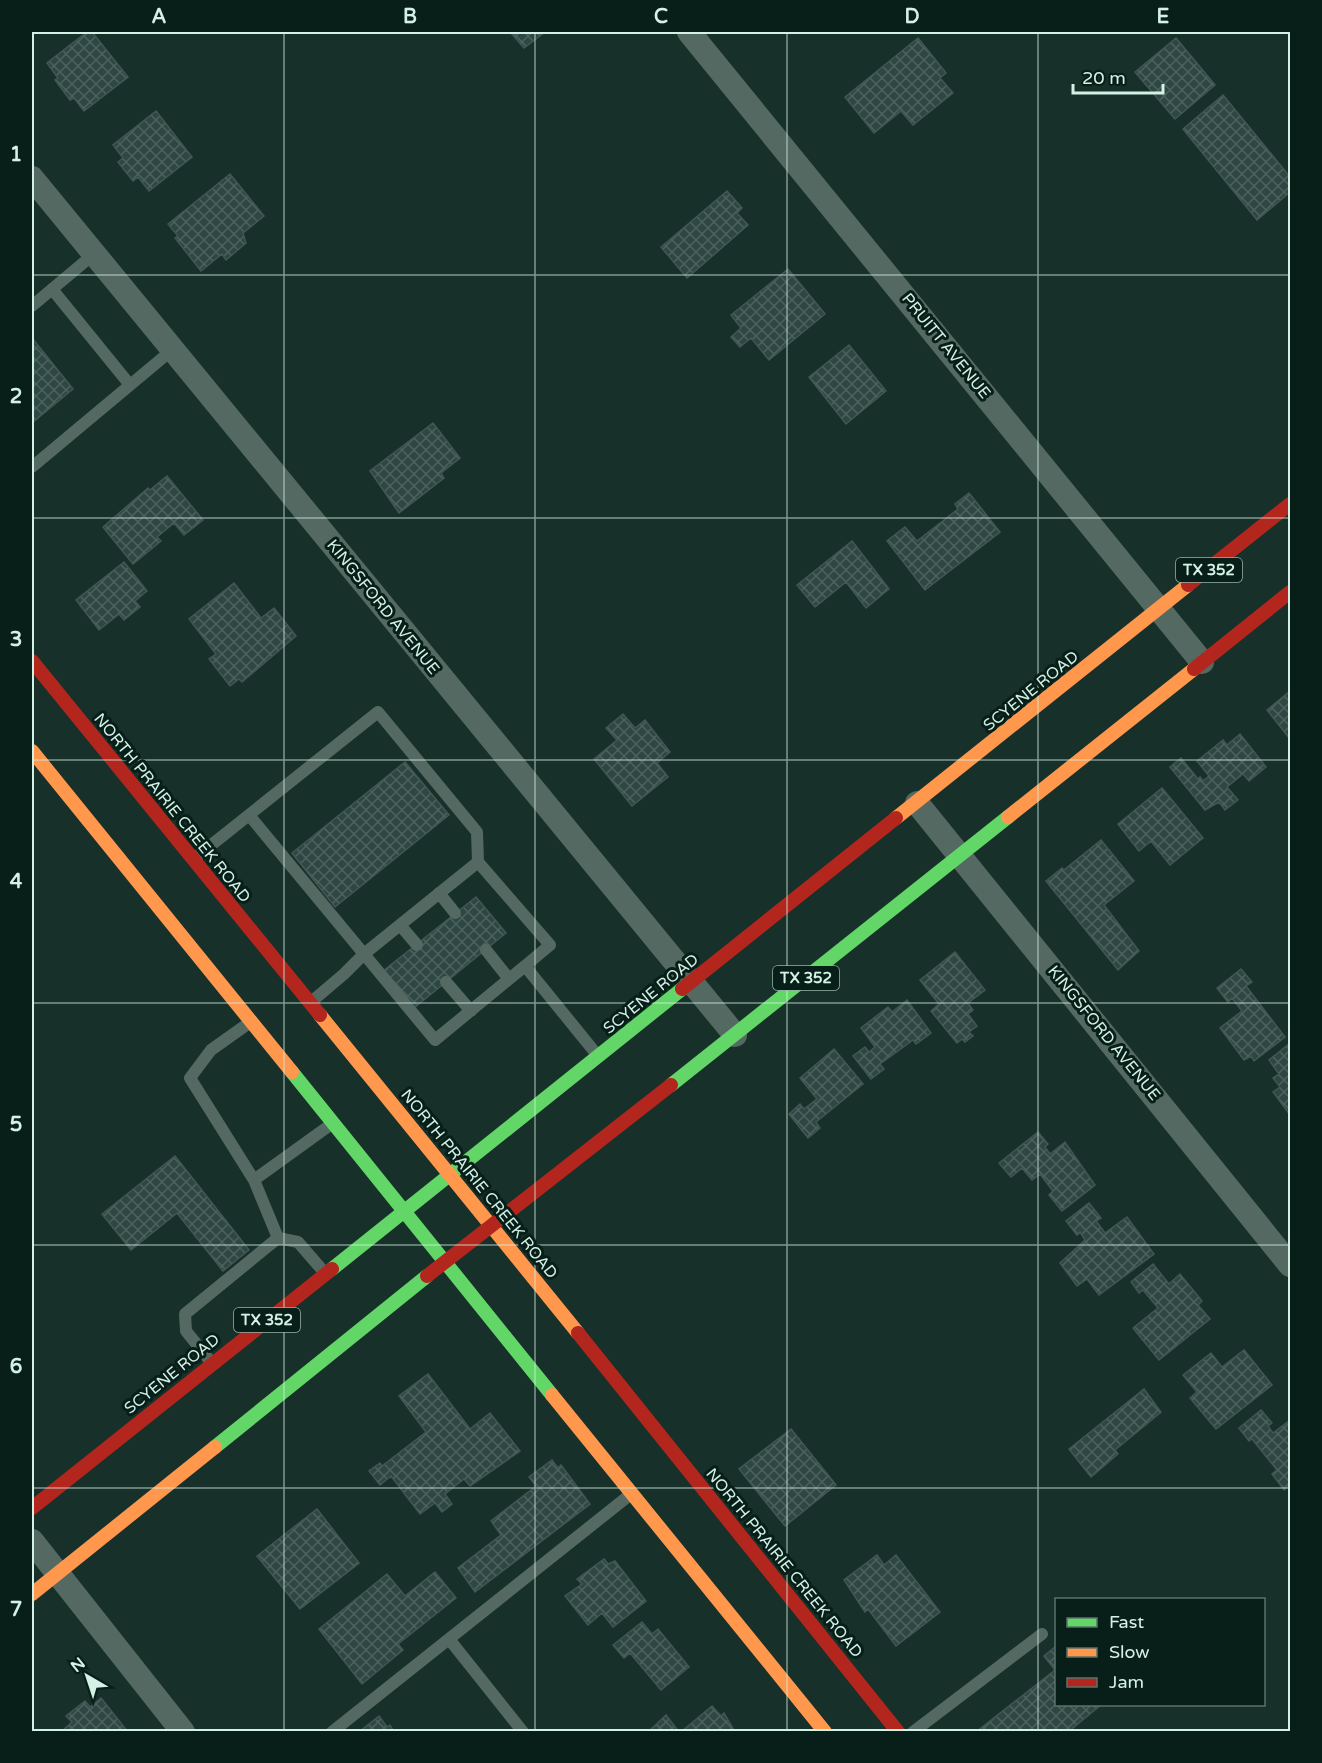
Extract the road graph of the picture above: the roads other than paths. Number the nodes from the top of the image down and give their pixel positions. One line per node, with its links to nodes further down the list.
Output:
1 (689, 32): 11 (street, PRUITT AVENUE)
2 (32, 178): 3 (street, KINGSFORD AVENUE)
3 (94, 254): 4 (lane); 6 (street, KINGSFORD AVENUE)
4 (52, 289): 5 (lane); 7 (lane)
5 (32, 306)
6 (172, 350): 7 (lane); 29 (street, KINGSFORD AVENUE)
7 (130, 385): 8 (lane)
8 (32, 467)
9 (1290, 504): 11 (main road, SCYENE ROAD / TX 352)
10 (1290, 592): 13 (main road, TX 352)
11 (1160, 609): 13 (street, PRUITT AVENUE); 15 (main road, SCYENE ROAD / TX 352)
12 (32, 661): 18 (main road, NORTH PRAIRIE CREEK ROAD)
13 (1202, 662): 17 (main road, TX 352)
14 (32, 751): 32 (main road)
15 (917, 803): 17 (street, KINGSFORD AVENUE); 29 (main road, SCYENE ROAD / TX 352)
16 (249, 815): 18 (lane); 19 (lane); 25 (lane)
17 (961, 855): 33 (main road, TX 352); 42 (street, KINGSFORD AVENUE)
18 (194, 860): 30 (main road, NORTH PRAIRIE CREEK ROAD)
19 (478, 862): 20 (lane); 26 (lane)
20 (439, 894): 21 (lane); 22 (lane)
21 (455, 913)
22 (400, 925): 23 (lane); 25 (lane)
23 (417, 945)
24 (486, 950): 27 (lane)
25 (364, 954): 30 (lane); 31 (lane)
26 (525, 966): 27 (lane); 34 (lane)
27 (510, 979): 31 (lane)
28 (446, 982): 31 (lane)
29 (692, 982): 33 (street, KINGSFORD AVENUE); 34 (main road, SCYENE ROAD / TX 352)
30 (310, 1003): 36 (main road, NORTH PRAIRIE CREEK ROAD)
31 (471, 1011)
32 (251, 1022): 35 (main road); 37 (lane)
33 (735, 1035): 39 (main road, TX 352)
34 (599, 1056): 36 (main road, SCYENE ROAD / TX 352)
35 (333, 1123): 37 (lane); 38 (main road)
36 (450, 1174): 38 (main road, SCYENE ROAD / TX 352); 39 (main road, NORTH PRAIRIE CREEK ROAD)
37 (254, 1180): 40 (lane)
38 (404, 1211): 41 (main road); 43 (main road, SCYENE ROAD / TX 352)
39 (491, 1226): 41 (main road, TX 352); 56 (main road, NORTH PRAIRIE CREEK ROAD)
40 (278, 1238): 43 (lane); 44 (lane)
41 (445, 1262): 45 (main road); 48 (main road, TX 352)
42 (1290, 1265)
43 (325, 1274): 44 (main road, SCYENE ROAD / TX 352)
44 (212, 1363): 46 (main road, SCYENE ROAD / TX 352)
45 (632, 1493): 51 (lane); 55 (main road)
46 (32, 1508)
47 (32, 1541): 48 (street)
48 (57, 1574): 49 (main road, TX 352); 52 (street)
49 (32, 1594)
50 (1041, 1634): 57 (lane)
51 (449, 1639): 53 (lane); 54 (lane)
52 (183, 1731)
53 (332, 1731)
54 (523, 1731)
55 (825, 1731)
56 (898, 1731)
57 (913, 1731)

